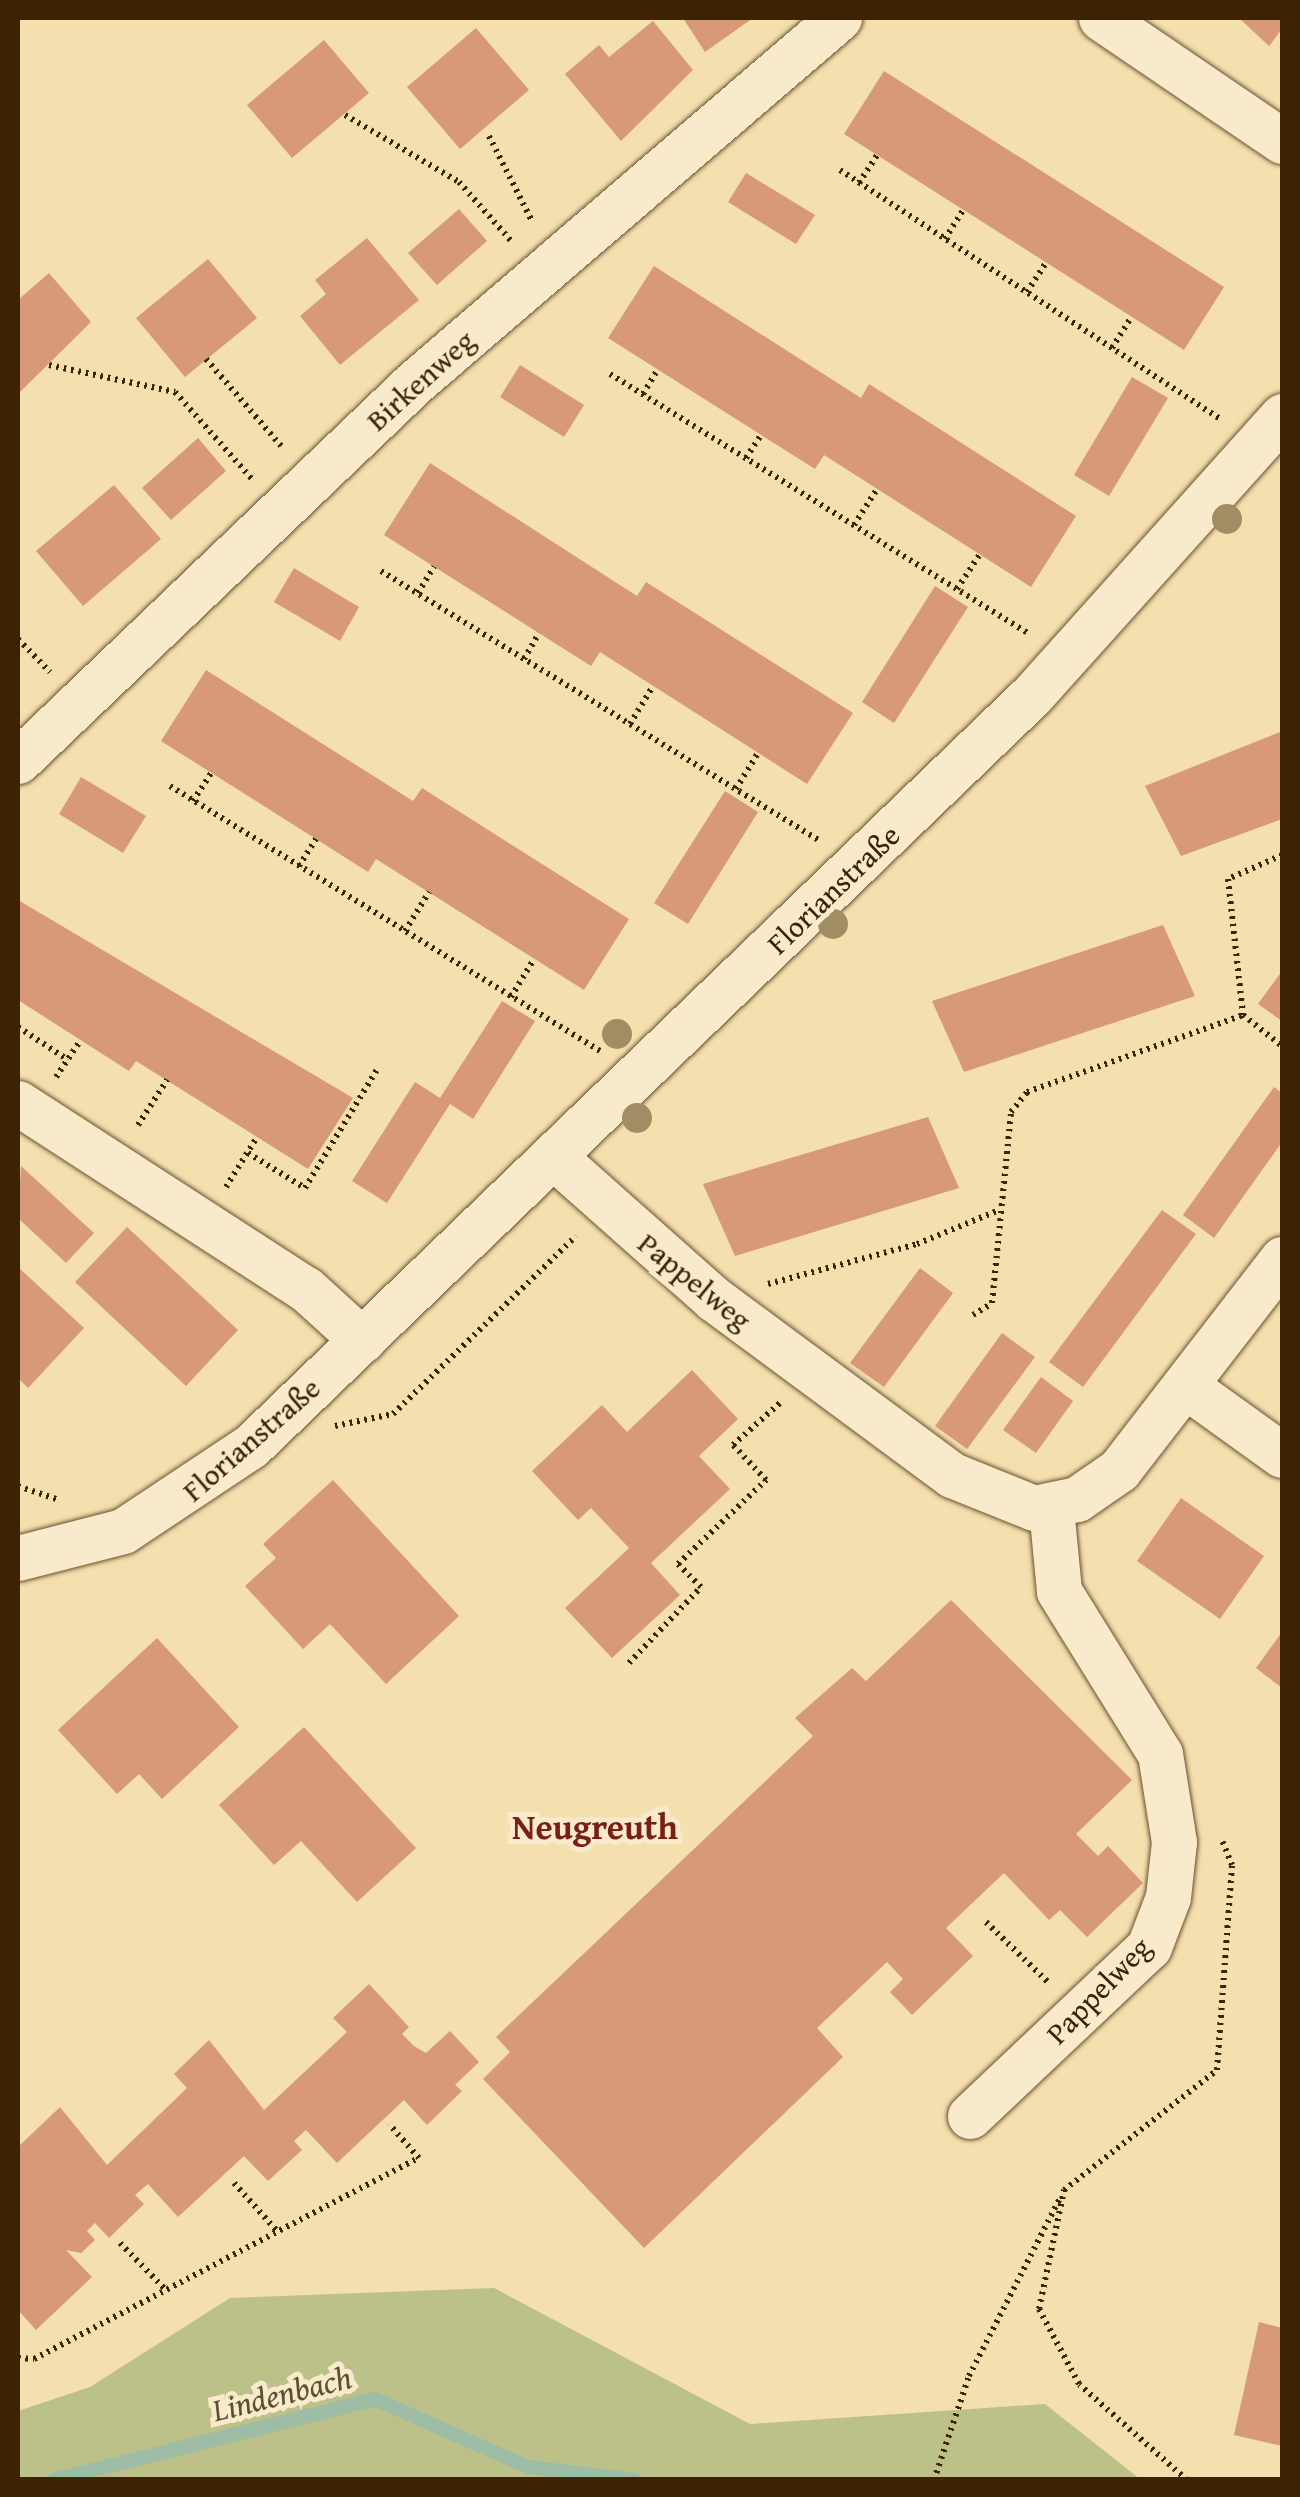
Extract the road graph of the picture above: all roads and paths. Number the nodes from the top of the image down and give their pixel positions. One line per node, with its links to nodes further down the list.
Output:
1 (839, 18): 13 (street, Birkenweg)
2 (1101, 18): 3 (street)
3 (1156, 30): 6 (street)
4 (345, 114): 13 (path)
5 (489, 136): 13 (path)
6 (1282, 141)
7 (876, 155): 9 (path)
8 (840, 170): 9 (path)
9 (858, 182): 11 (path)
10 (962, 210): 11 (path)
11 (945, 239): 14 (path)
12 (1046, 262): 14 (path)
13 (547, 268): 27 (street, Birkenweg)
14 (1027, 292): 16 (path)
15 (1131, 317): 16 (path)
16 (1112, 348): 23 (path)
17 (206, 359): 27 (path)
18 (48, 365): 27 (path)
19 (658, 369): 21 (path)
20 (610, 374): 21 (path)
21 (642, 394): 25 (path)
22 (1282, 416): 35 (street, Florianstraße)
23 (1230, 425)
24 (761, 434): 25 (path)
25 (746, 458): 28 (path)
26 (877, 489): 28 (path)
27 (296, 495): 40 (street, Birkenweg)
28 (854, 526): 32 (path)
29 (980, 554): 32 (path)
30 (434, 566): 33 (path)
31 (382, 571): 33 (path)
32 (957, 590): 35 (path)
33 (418, 593): 36 (path)
34 (539, 633): 36 (path)
35 (1068, 658): 47 (street, Florianstraße)
36 (524, 659): 38 (path)
37 (653, 686): 38 (path)
38 (630, 724): 43 (path)
39 (758, 753): 43 (path)
40 (18, 761)
41 (211, 773): 44 (path)
42 (170, 786): 44 (path)
43 (736, 789): 47 (path)
44 (193, 801): 48 (path)
45 (316, 839): 48 (path)
46 (1282, 855): 53 (path)
47 (859, 865): 58 (street, Florianstraße)
48 (299, 866): 50 (path)
49 (429, 892): 50 (path)
50 (405, 931): 52 (path)
51 (534, 959): 52 (path)
52 (511, 997): 58 (path)
53 (1243, 1015): 55 (path); 64 (path)
54 (18, 1027): 56 (path)
55 (1282, 1046)
56 (68, 1060)
57 (378, 1068): 61 (path)
58 (640, 1076): 62 (street, Florianstraße)
59 (18, 1103): 65 (street)
60 (258, 1138): 61 (path)
61 (248, 1153): 65 (path)
62 (554, 1157): 63 (street, Pappelweg); 69 (street, Florianstraße)
63 (605, 1207): 67 (street, Pappelweg); 72 (path)
64 (1000, 1210): 67 (path); 68 (path)
65 (205, 1222): 69 (street)
66 (1282, 1259): 71 (street)
67 (714, 1299): 70 (street, Pappelweg)
68 (973, 1315)
69 (362, 1340): 72 (street, Florianstraße)
70 (814, 1372): 74 (street, Pappelweg); 76 (path)
71 (1190, 1388): 73 (street); 74 (street)
72 (295, 1404): 75 (street, Florianstraße)
73 (1282, 1455)
74 (1051, 1508): 80 (street, Pappelweg)
75 (18, 1558)
76 (628, 1663)
77 (1217, 1828): 83 (path)
78 (986, 1922): 79 (path)
79 (1069, 1978)
80 (970, 2116)
81 (389, 2124): 84 (path)
82 (234, 2183): 84 (path)
83 (1064, 2190): 88 (path); 89 (path)
84 (278, 2231): 86 (path)
85 (120, 2243): 86 (path)
86 (166, 2290): 87 (path)
87 (18, 2358)
88 (934, 2480)
89 (1187, 2480)

